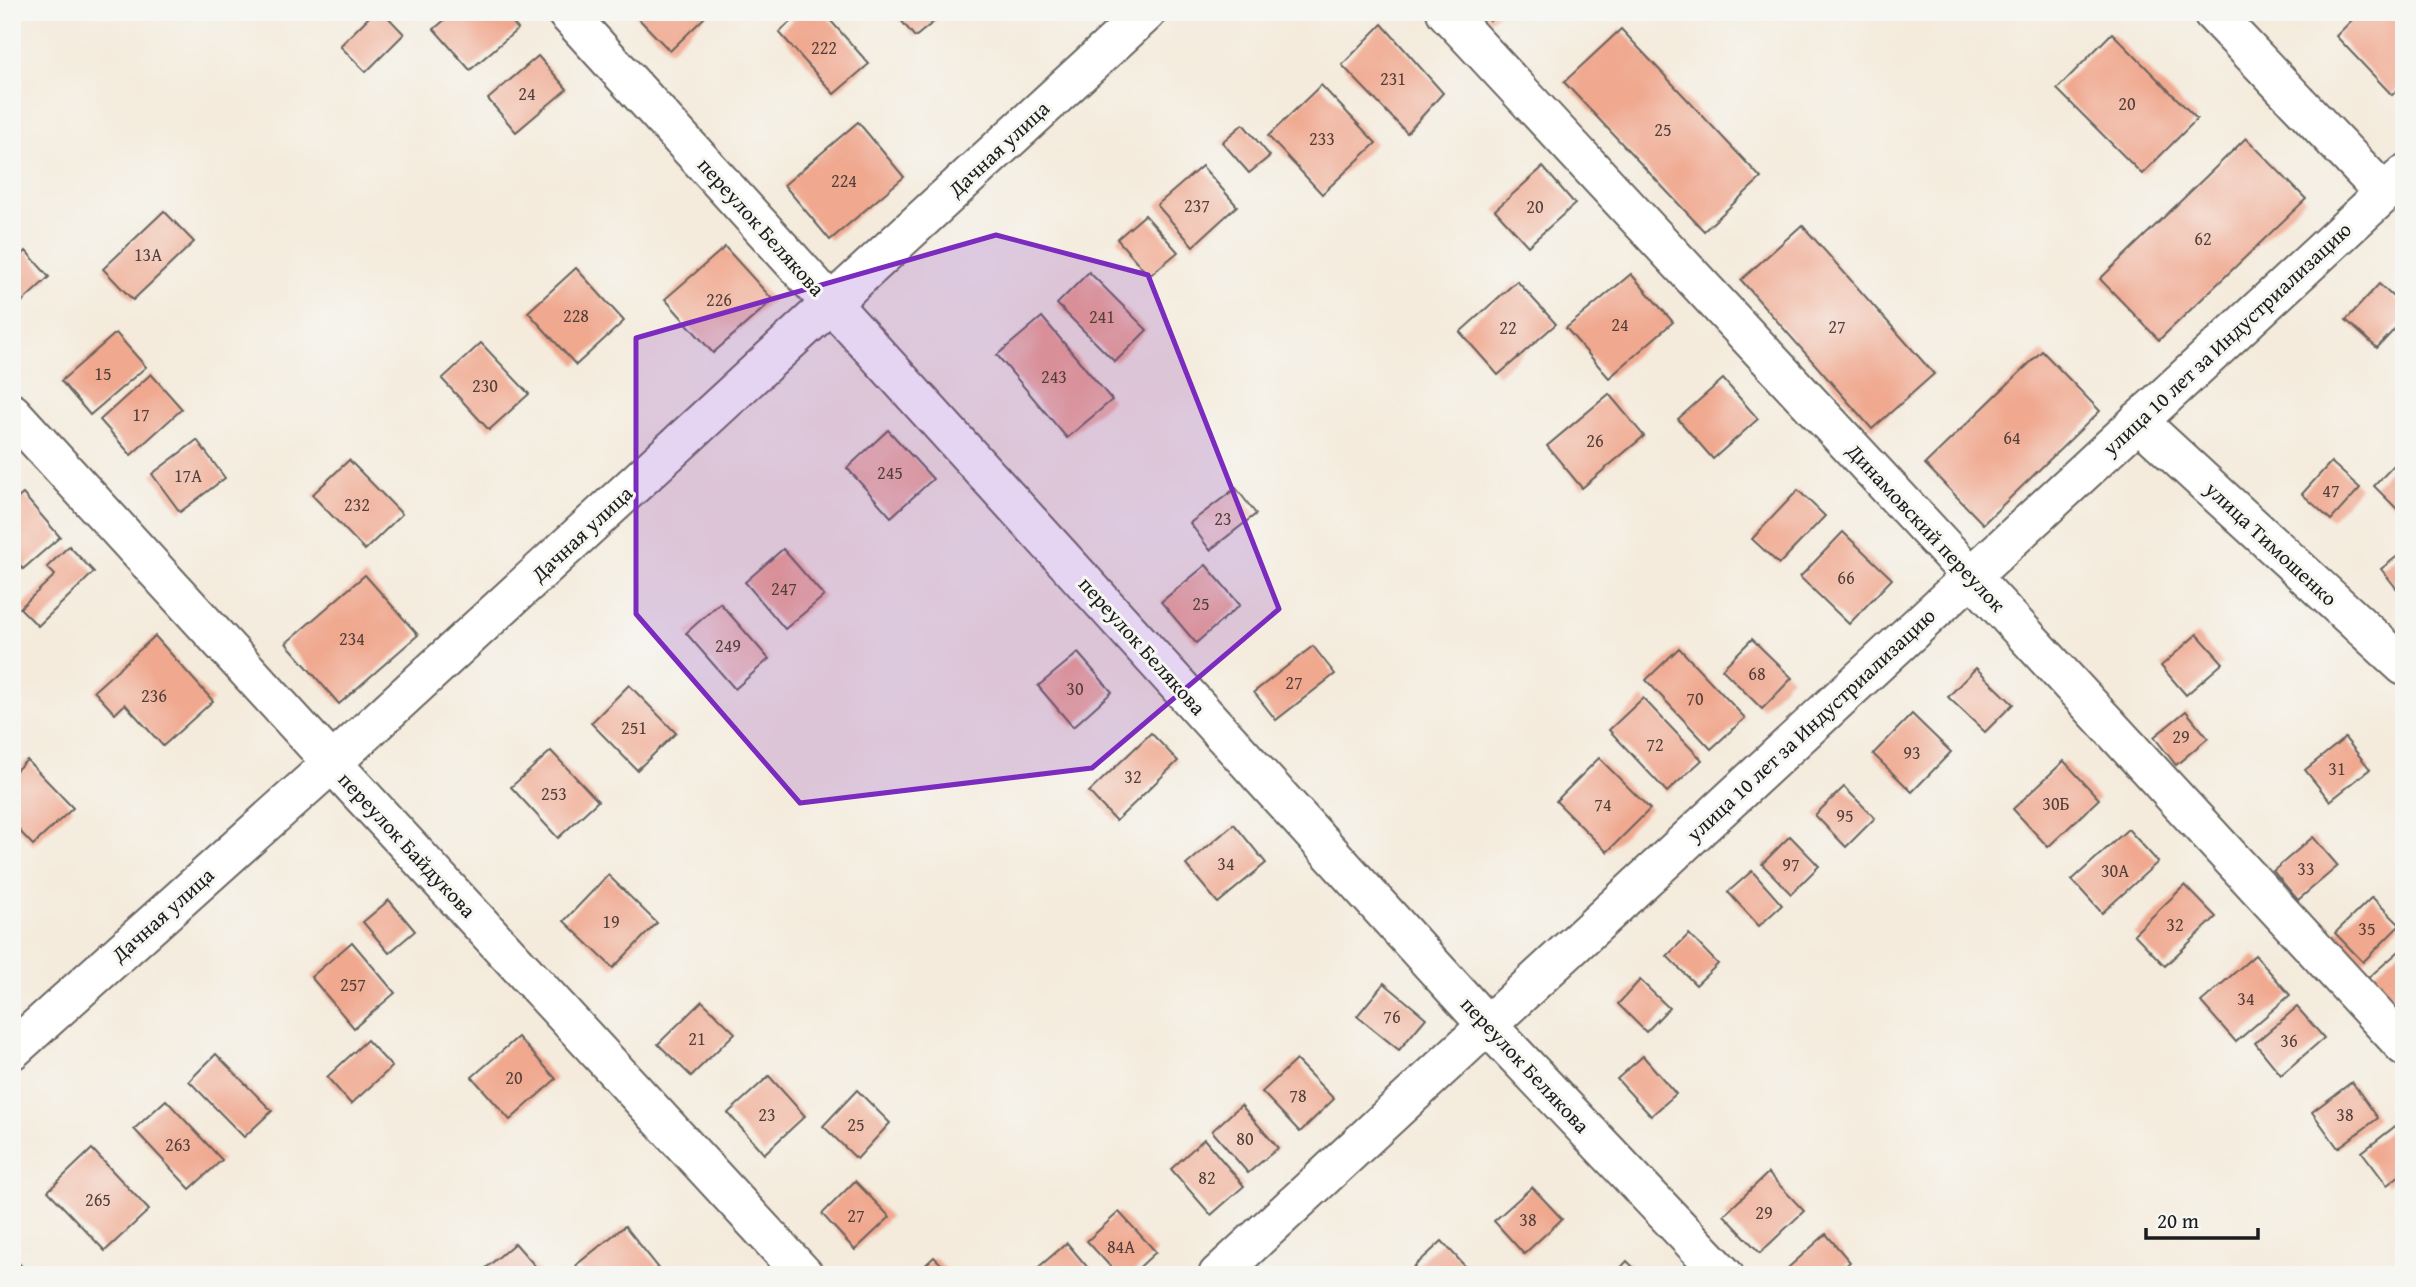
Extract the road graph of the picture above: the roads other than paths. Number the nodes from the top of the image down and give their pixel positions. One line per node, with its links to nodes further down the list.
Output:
1 (566, 12): 6 (street, переулок Белякова)
2 (1147, 12): 6 (street, Дачная улица)
3 (1447, 12): 9 (street, Динамовский переулок)
4 (2212, 12): 5 (street)
5 (2394, 184): 8 (street, улица 10 лет за Индустриализацию)
6 (831, 304): 11 (street, Дачная улица); 12 (street, переулок Белякова)
7 (12, 413): 11 (street, переулок Байдукова)
8 (2138, 421): 9 (street, улица 10 лет за Индустриализацию); 10 (street, улица Тимошенко)
9 (1971, 576): 12 (street, улица 10 лет за Индустриализацию); 13 (street, Динамовский переулок)
10 (2404, 666)
11 (332, 763): 14 (street, Дачная улица); 15 (street, переулок Байдукова)
12 (1487, 1025): 16 (street, улица 10 лет за Индустриализацию); 17 (street, переулок Белякова)
13 (2404, 1046)
14 (12, 1050)
15 (804, 1275)
16 (1218, 1275)
17 (1724, 1275)

